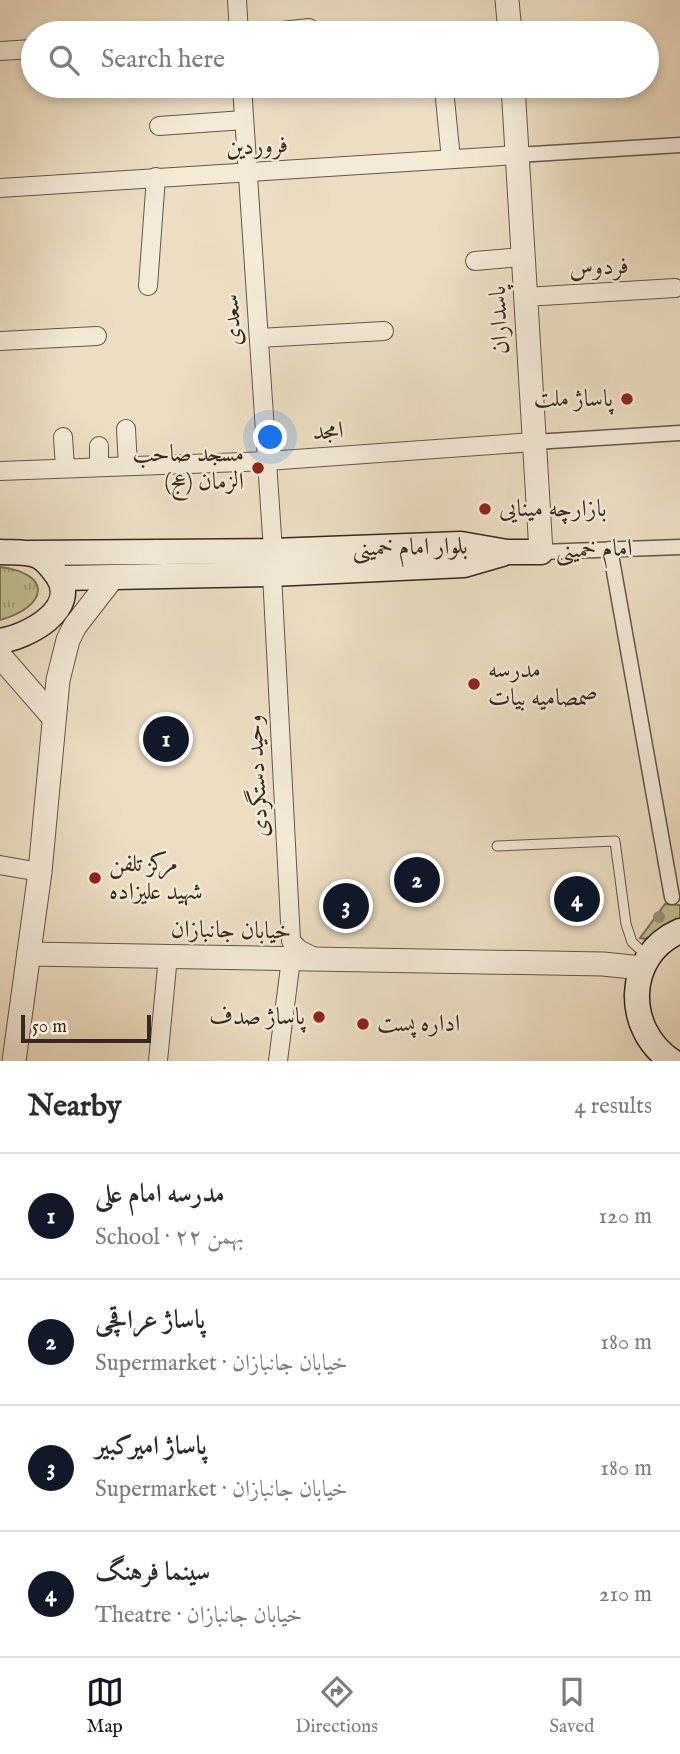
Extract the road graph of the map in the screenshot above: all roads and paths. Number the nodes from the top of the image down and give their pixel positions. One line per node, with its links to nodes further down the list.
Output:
1 (237, 0): 3 (street)
2 (508, 0): 4 (street)
3 (238, 21)
4 (509, 21)
5 (21, 50): 6 (street)
6 (0, 51)
7 (243, 98): 10 (street, سعدی)
8 (514, 98): 13 (street, پاسداران)
9 (445, 99): 14 (street)
10 (244, 120): 11 (street); 15 (street, سعدی)
11 (159, 126)
12 (680, 145): 13 (street)
13 (517, 155): 14 (street, فروردین); 18 (street, پاسداران)
14 (452, 159): 15 (street, فروردین)
15 (248, 173): 16 (street, فروردین); 25 (street, سعدی)
16 (156, 177): 17 (street, فروردین); 20 (street)
17 (0, 188)
18 (525, 242): 19 (street); 22 (street, پاسداران)
19 (475, 261)
20 (148, 286)
21 (675, 288): 22 (street, فردوس)
22 (525, 297): 30 (street, پاسداران)
23 (384, 331): 25 (street)
24 (97, 336): 26 (street)
25 (259, 338): 32 (street, سعدی)
26 (0, 341)
27 (127, 429): 33 (street)
28 (680, 433): 30 (street)
29 (63, 438): 35 (street)
30 (534, 442): 32 (street, امجد); 41 (street, پاسداران)
31 (99, 446): 34 (street)
32 (267, 461): 33 (street, امجد); 43 (street, سعدی)
33 (128, 466): 34 (street, امجد)
34 (99, 467): 35 (street, امجد)
35 (65, 468): 36 (street, امجد)
36 (0, 471)
37 (680, 547): 38 (street, امام خمینی)
38 (610, 550): 41 (street, امام خمینی); 52 (street)
39 (0, 552): 42 (main road, بلوار امام خمینی)
40 (507, 552): 41 (main road, امام خمینی); 43 (main road, بلوار امام خمینی)
41 (541, 552)
42 (30, 554): 43 (main road, بلوار امام خمینی); 45 (main road)
43 (272, 563): 44 (main road, بلوار امام خمینی); 57 (street, وحید دستگردی)
44 (113, 577): 45 (main road, بلوار امام خمینی); 48 (street)
45 (60, 578): 46 (main road)
46 (0, 640)
47 (0, 656): 48 (street)
48 (54, 718): 51 (street)
49 (497, 846): 58 (lane)
50 (0, 865): 51 (street)
51 (40, 872): 54 (street)
52 (673, 897)
53 (680, 931): 58 (main road)
54 (29, 954): 55 (street, خیابان جانبازان); 59 (street)
55 (168, 956): 56 (street, خیابان جانبازان); 60 (street)
56 (291, 959): 57 (street, خیابان جانبازان); 61 (street)
57 (319, 959): 58 (street, خیابان جانبازان)
58 (645, 962): 62 (main road)
59 (14, 1061)
60 (158, 1061)
61 (278, 1061)
62 (672, 1061)

